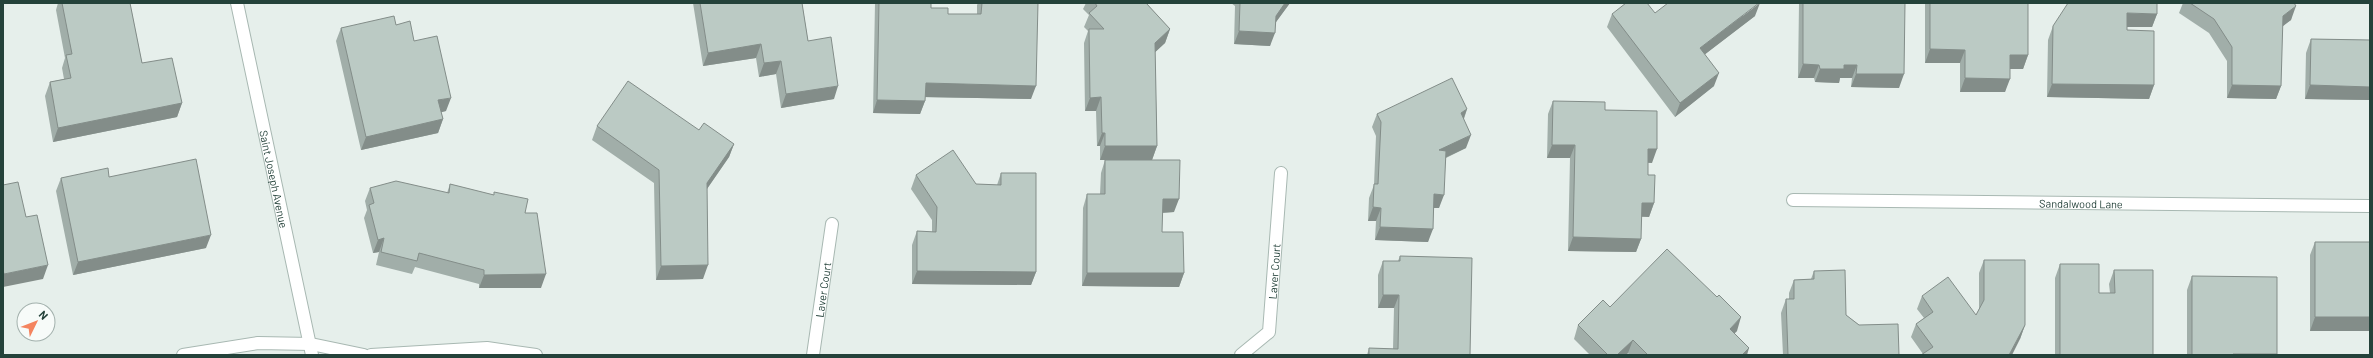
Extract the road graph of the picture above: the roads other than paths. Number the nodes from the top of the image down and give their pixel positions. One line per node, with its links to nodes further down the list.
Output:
1 (237, 3): 6 (street, Saint Joseph Avenue)
2 (1281, 173): 12 (street, Laver Court)
3 (1793, 200): 4 (street, Sandalwood Lane)
4 (2370, 206)
5 (832, 224): 11 (street, Laver Court)
6 (312, 349): 7 (street); 8 (street)
7 (183, 355)
8 (364, 355)
9 (371, 355): 10 (street)
10 (536, 355)
11 (813, 355)
12 (1241, 355)

